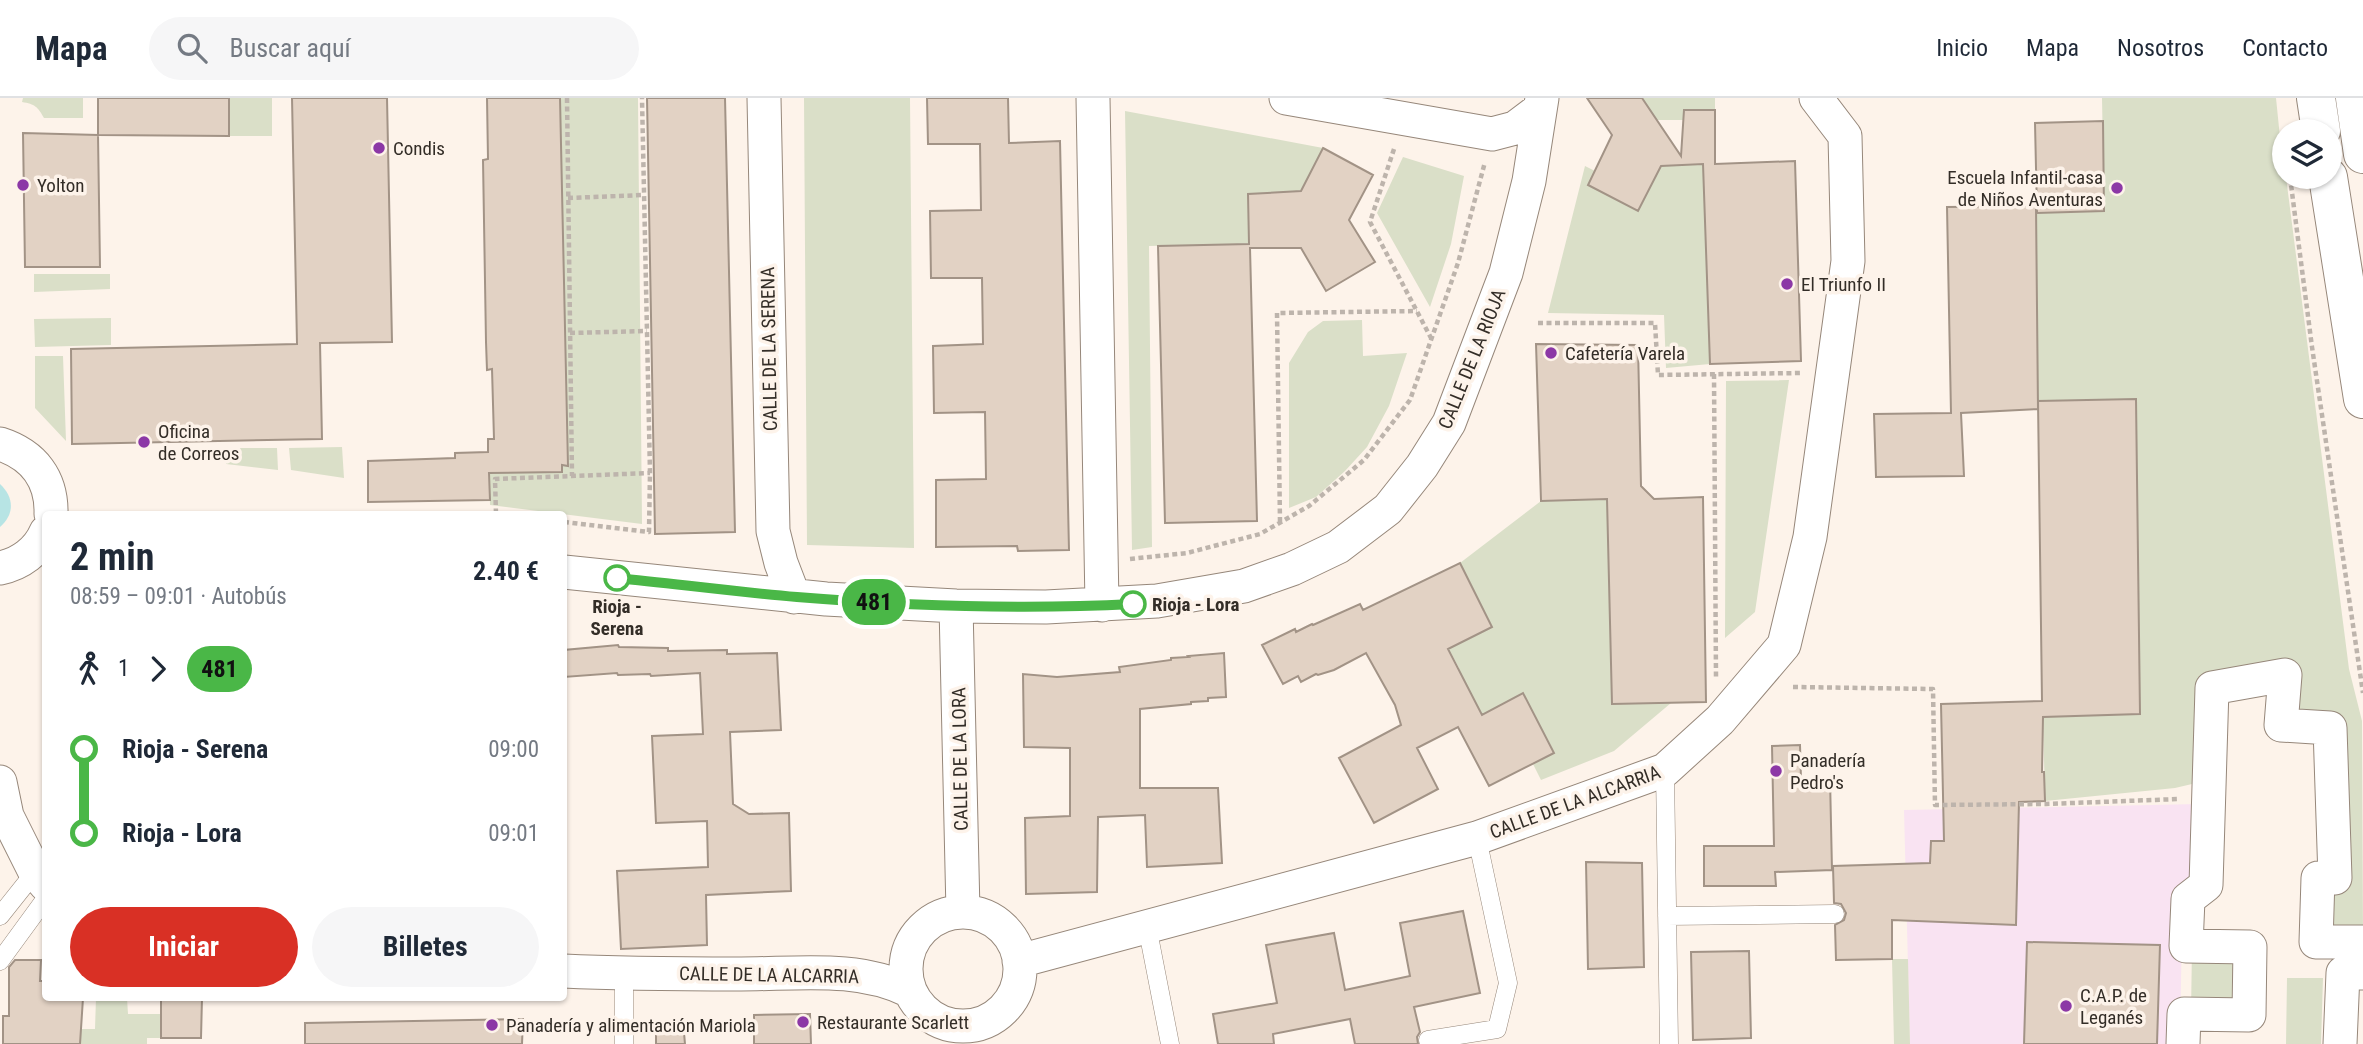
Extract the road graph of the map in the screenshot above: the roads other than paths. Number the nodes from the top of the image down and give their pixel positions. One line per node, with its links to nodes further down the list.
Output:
1 (764, 98): 17 (street, CALLE DE LA SERENA)
2 (1093, 98): 19 (street)
3 (1286, 98): 7 (street)
4 (1816, 98): 20 (street, CALLE DE LA ALCARRIA)
5 (2316, 98): 8 (highway)
6 (2355, 98): 9 (highway)
7 (1541, 104): 19 (street, CALLE DE LA RIOJA)
8 (2319, 119)
9 (2363, 154)
10 (2330, 189): 11 (highway)
11 (2363, 399)
12 (0, 444): 13 (street)
13 (51, 511)
14 (42, 538): 15 (street)
15 (0, 568)
16 (567, 572): 17 (street, CALLE DE LA RIOJA)
17 (794, 597): 18 (street, CALLE DE LA RIOJA)
18 (956, 606): 19 (street, CALLE DE LA RIOJA); 24 (street, CALLE DE LA LORA)
19 (1102, 606)
20 (1665, 770): 22 (street, CALLE DE LA ALCARRIA); 27 (lane)
21 (0, 782): 23 (street)
22 (1477, 838): 28 (street, CALLE DE LA ALCARRIA); 37 (lane)
23 (42, 885): 26 (lane); 30 (lane)
24 (963, 912): 31 (street); 35 (street)
25 (1835, 914): 27 (lane)
26 (0, 916)
27 (1667, 916): 40 (lane)
28 (1147, 926): 31 (street, CALLE DE LA ALCARRIA); 39 (lane)
29 (2363, 942): 41 (street)
30 (0, 961)
31 (1019, 961): 36 (street)
32 (567, 971): 33 (street, CALLE DE LA ALCARRIA)
33 (624, 974): 35 (street, CALLE DE LA ALCARRIA); 38 (lane)
34 (2363, 974): 42 (street)
35 (910, 991): 36 (street)
36 (966, 1035)
37 (1428, 1040)
38 (624, 1044)
39 (1170, 1044)
40 (1669, 1044)
41 (2183, 1044)
42 (2340, 1044)

